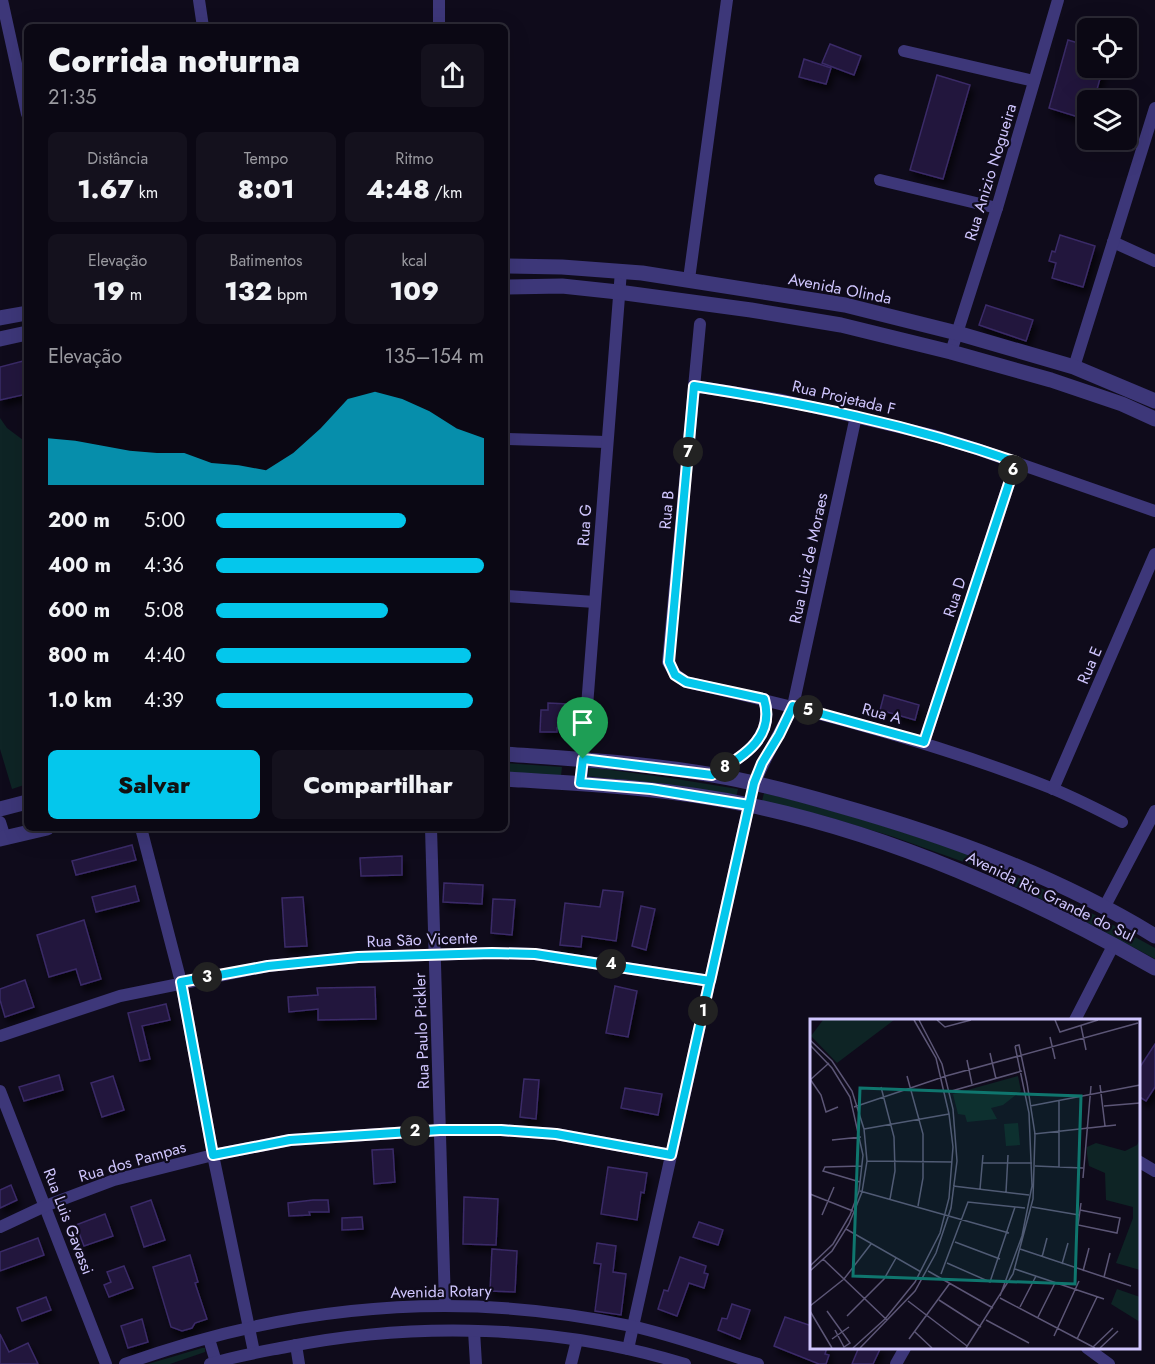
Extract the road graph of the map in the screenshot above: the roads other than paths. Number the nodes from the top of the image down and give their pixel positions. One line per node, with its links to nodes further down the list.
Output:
1 (2, 0): 10 (street)
2 (199, 0): 6 (street)
3 (439, 0): 7 (street)
4 (727, 0): 19 (street)
5 (1058, 0): 9 (street, Rua Anizio Nogueira)
6 (203, 24)
7 (439, 24)
8 (904, 51): 9 (street)
9 (1034, 81): 14 (street, Rua Anizio Nogueira)
10 (24, 100)
11 (1155, 108): 12 (street)
12 (1153, 123): 15 (street)
13 (880, 180): 14 (street)
14 (997, 208): 27 (street, Rua Anizio Nogueira)
15 (1113, 242): 16 (street); 31 (street)
16 (1155, 261)
17 (508, 266): 18 (street, Avenida Olinda)
18 (621, 271): 19 (street, Avenida Olinda); 22 (street, Rua G)
19 (689, 279): 21 (street, Avenida Olinda)
20 (508, 287): 22 (street)
21 (753, 290): 23 (street); 27 (street, Avenida Olinda)
22 (618, 292): 23 (street); 38 (street, Rua G)
23 (751, 310): 30 (street)
24 (24, 314): 25 (street)
25 (0, 318)
26 (700, 324): 32 (street, Rua B)
27 (957, 333): 30 (street, Rua Anizio Nogueira); 31 (street, Avenida Olinda)
28 (24, 334): 29 (street)
29 (0, 339)
30 (951, 352): 33 (street)
31 (1074, 367): 33 (street); 34 (street, Avenida Olinda)
32 (694, 386): 35 (street, Rua Projetada F); 44 (street, Rua B)
33 (1068, 386): 36 (street)
34 (1155, 401)
35 (856, 416): 39 (street, Rua Projetada F); 46 (street, Rua Luiz de Moraes)
36 (1155, 419)
37 (508, 439): 38 (street)
38 (606, 442): 43 (street, Rua G)
39 (1016, 462): 40 (street, Rua Projetada F); 47 (street, Rua D)
40 (1155, 511)
41 (1155, 554): 56 (street, Rua E)
42 (508, 596): 43 (street)
43 (595, 602): 50 (street, Rua G)
44 (669, 662): 45 (street, Rua A)
45 (764, 699): 46 (street, Rua A); 49 (street)
46 (793, 706): 47 (street, Rua A); 51 (street, Rua Luiz de Moraes)
47 (924, 742): 56 (street, Rua A)
48 (508, 754): 50 (street, Avenida Rio Grande do Sul)
49 (743, 756): 51 (street); 52 (street)
50 (583, 759): 52 (street, Avenida Rio Grande do Sul); 54 (street)
51 (762, 763): 55 (street, Rua Luiz de Moraes)
52 (712, 775): 55 (street, Avenida Rio Grande do Sul)
53 (508, 779): 54 (street, Avenida Rio Grande do Sul)
54 (580, 783): 58 (street, Avenida Rio Grande do Sul)
55 (754, 783): 58 (street); 67 (street, Avenida Rio Grande do Sul)
56 (1053, 789): 62 (street, Rua A)
57 (24, 803): 59 (street)
58 (749, 805): 68 (street, Avenida Rio Grande do Sul); 74 (street)
59 (0, 809)
60 (1155, 811): 69 (street)
61 (0, 822): 66 (street)
62 (1122, 822)
63 (35, 831): 66 (street)
64 (142, 831): 75 (street)
65 (432, 831): 72 (street, Rua Paulo Pickler)
66 (2, 839)
67 (995, 857): 68 (street); 69 (street, Avenida Rio Grande do Sul)
68 (985, 880): 71 (street, Avenida Rio Grande do Sul)
69 (1105, 906): 70 (street, Avenida Rio Grande do Sul)
70 (1155, 936)
71 (1113, 944): 73 (street, Avenida Rio Grande do Sul); 76 (street)
72 (434, 954): 74 (street, Rua São Vicente); 75 (street, Rua São Vicente); 80 (street, Rua Paulo Pickler)
73 (1155, 968)
74 (710, 981): 82 (street)
75 (181, 982): 77 (street, Rua São Vicente); 81 (street)
76 (1076, 1019)
77 (0, 1036)
78 (0, 1091): 79 (street, Rua Luis Gavassi)
79 (4, 1115): 85 (street, Rua Luis Gavassi)
80 (440, 1130): 81 (street, Rua dos Pampas); 82 (street, Rua dos Pampas); 87 (street, Rua Paulo Pickler)
81 (213, 1155): 85 (street, Rua dos Pampas); 89 (street)
82 (671, 1155): 88 (street)
83 (1140, 1162): 84 (street)
84 (1155, 1171)
85 (45, 1206): 86 (street, Rua dos Pampas); 99 (street, Rua Luis Gavassi)
86 (0, 1227)
87 (445, 1305): 88 (street, Avenida Rotary); 89 (street, Avenida Rotary)
88 (633, 1326): 94 (street); 105 (street, Avenida Rotary)
89 (248, 1328): 91 (street, Avenida Rotary); 97 (street)
90 (474, 1331): 92 (street); 93 (street); 102 (street)
91 (209, 1339): 98 (street); 100 (street, Avenida Rotary)
92 (577, 1340): 94 (street); 103 (street)
93 (296, 1345): 97 (street); 101 (street)
94 (628, 1349): 104 (street)
95 (904, 1349): 106 (street)
96 (1090, 1349): 107 (street)
97 (254, 1352): 98 (street)
98 (213, 1363)
99 (106, 1364)
100 (125, 1364)
101 (299, 1364)
102 (476, 1364)
103 (571, 1364)
104 (685, 1364)
105 (758, 1364)
106 (896, 1364)
107 (1109, 1364)

